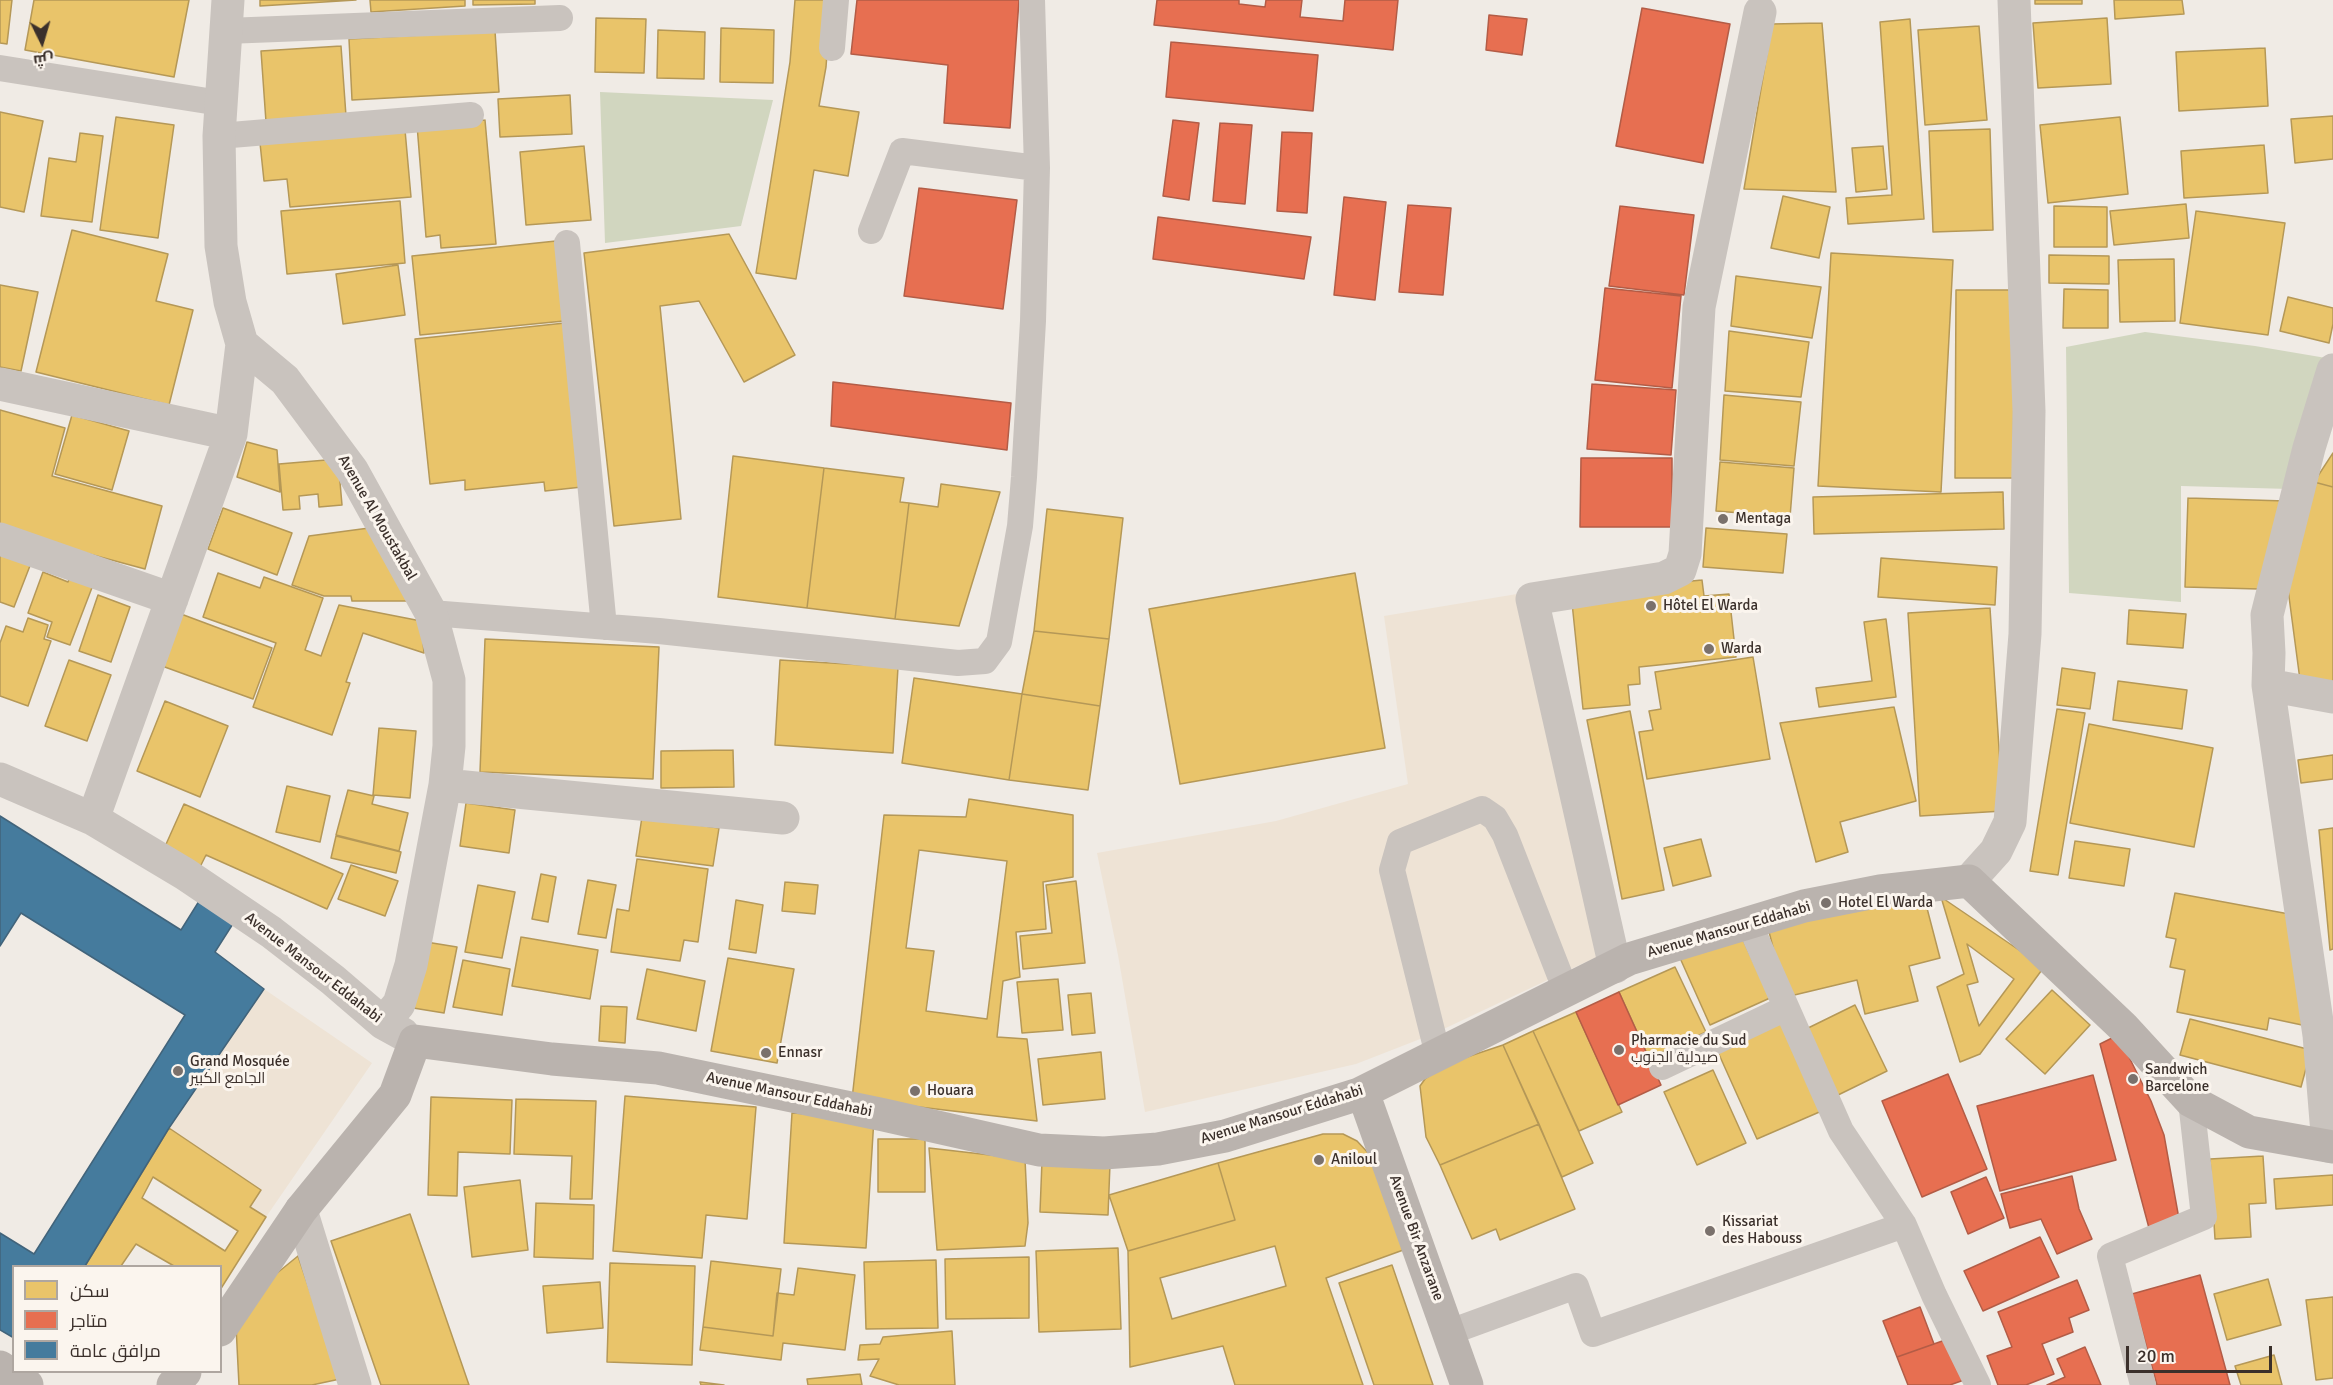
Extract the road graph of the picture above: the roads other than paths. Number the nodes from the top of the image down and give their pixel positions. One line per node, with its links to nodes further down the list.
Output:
1 (836, 0): 7 (lane)
2 (1032, 0): 12 (lane)
3 (2014, 0): 29 (street)
4 (1760, 12): 31 (street)
5 (227, 15): 6 (lane); 9 (street)
6 (560, 18)
7 (832, 48)
8 (0, 68): 9 (lane)
9 (220, 103): 11 (street)
10 (471, 115): 11 (lane)
11 (219, 136): 15 (street)
12 (1037, 168): 13 (lane); 22 (lane)
13 (872, 231)
14 (567, 243): 22 (lane)
15 (242, 344): 18 (street); 21 (street, Avenue Al Moustakbal)
16 (2333, 370): 23 (street)
17 (0, 384): 18 (street)
18 (231, 434): 20 (street)
19 (0, 539): 20 (street)
20 (172, 599): 28 (street)
21 (431, 613): 22 (lane); 26 (street, Avenue Al Moustakbal)
22 (604, 627)
23 (2268, 685): 24 (street); 40 (street)
24 (2333, 698)
25 (0, 779): 28 (street, Avenue Mansour Eddahabi)
26 (445, 785): 27 (street); 34 (street, Avenue Al Moustakbal)
27 (783, 818)
28 (93, 819): 34 (street, Avenue Mansour Eddahabi)
29 (1969, 881): 30 (street, Avenue Mansour Eddahabi); 39 (street)
30 (1749, 923): 31 (street, Avenue Mansour Eddahabi); 33 (lane)
31 (1615, 967): 32 (street, Avenue Mansour Eddahabi)
32 (1566, 991): 36 (street, Avenue Mansour Eddahabi); 36 (lane)
33 (1786, 1008): 37 (lane); 42 (lane)
34 (383, 1023): 35 (street, Avenue Mansour Eddahabi)
35 (415, 1041): 38 (street, Avenue Mansour Eddahabi); 41 (street)
36 (1438, 1055): 38 (street, Avenue Mansour Eddahabi)
37 (1662, 1067)
38 (1359, 1094): 44 (street, Avenue Bir Anzarane)
39 (2191, 1101): 40 (street); 52 (lane)
40 (2330, 1147)
41 (302, 1210): 43 (street); 49 (street)
42 (1904, 1226): 44 (lane); 51 (lane)
43 (222, 1327)
44 (1450, 1332): 50 (street, Avenue Bir Anzarane)
45 (0, 1367): 47 (street)
46 (183, 1373): 48 (street)
47 (27, 1385)
48 (173, 1385)
49 (355, 1385)
50 (1467, 1385)
51 (1978, 1385)
52 (2143, 1385)

